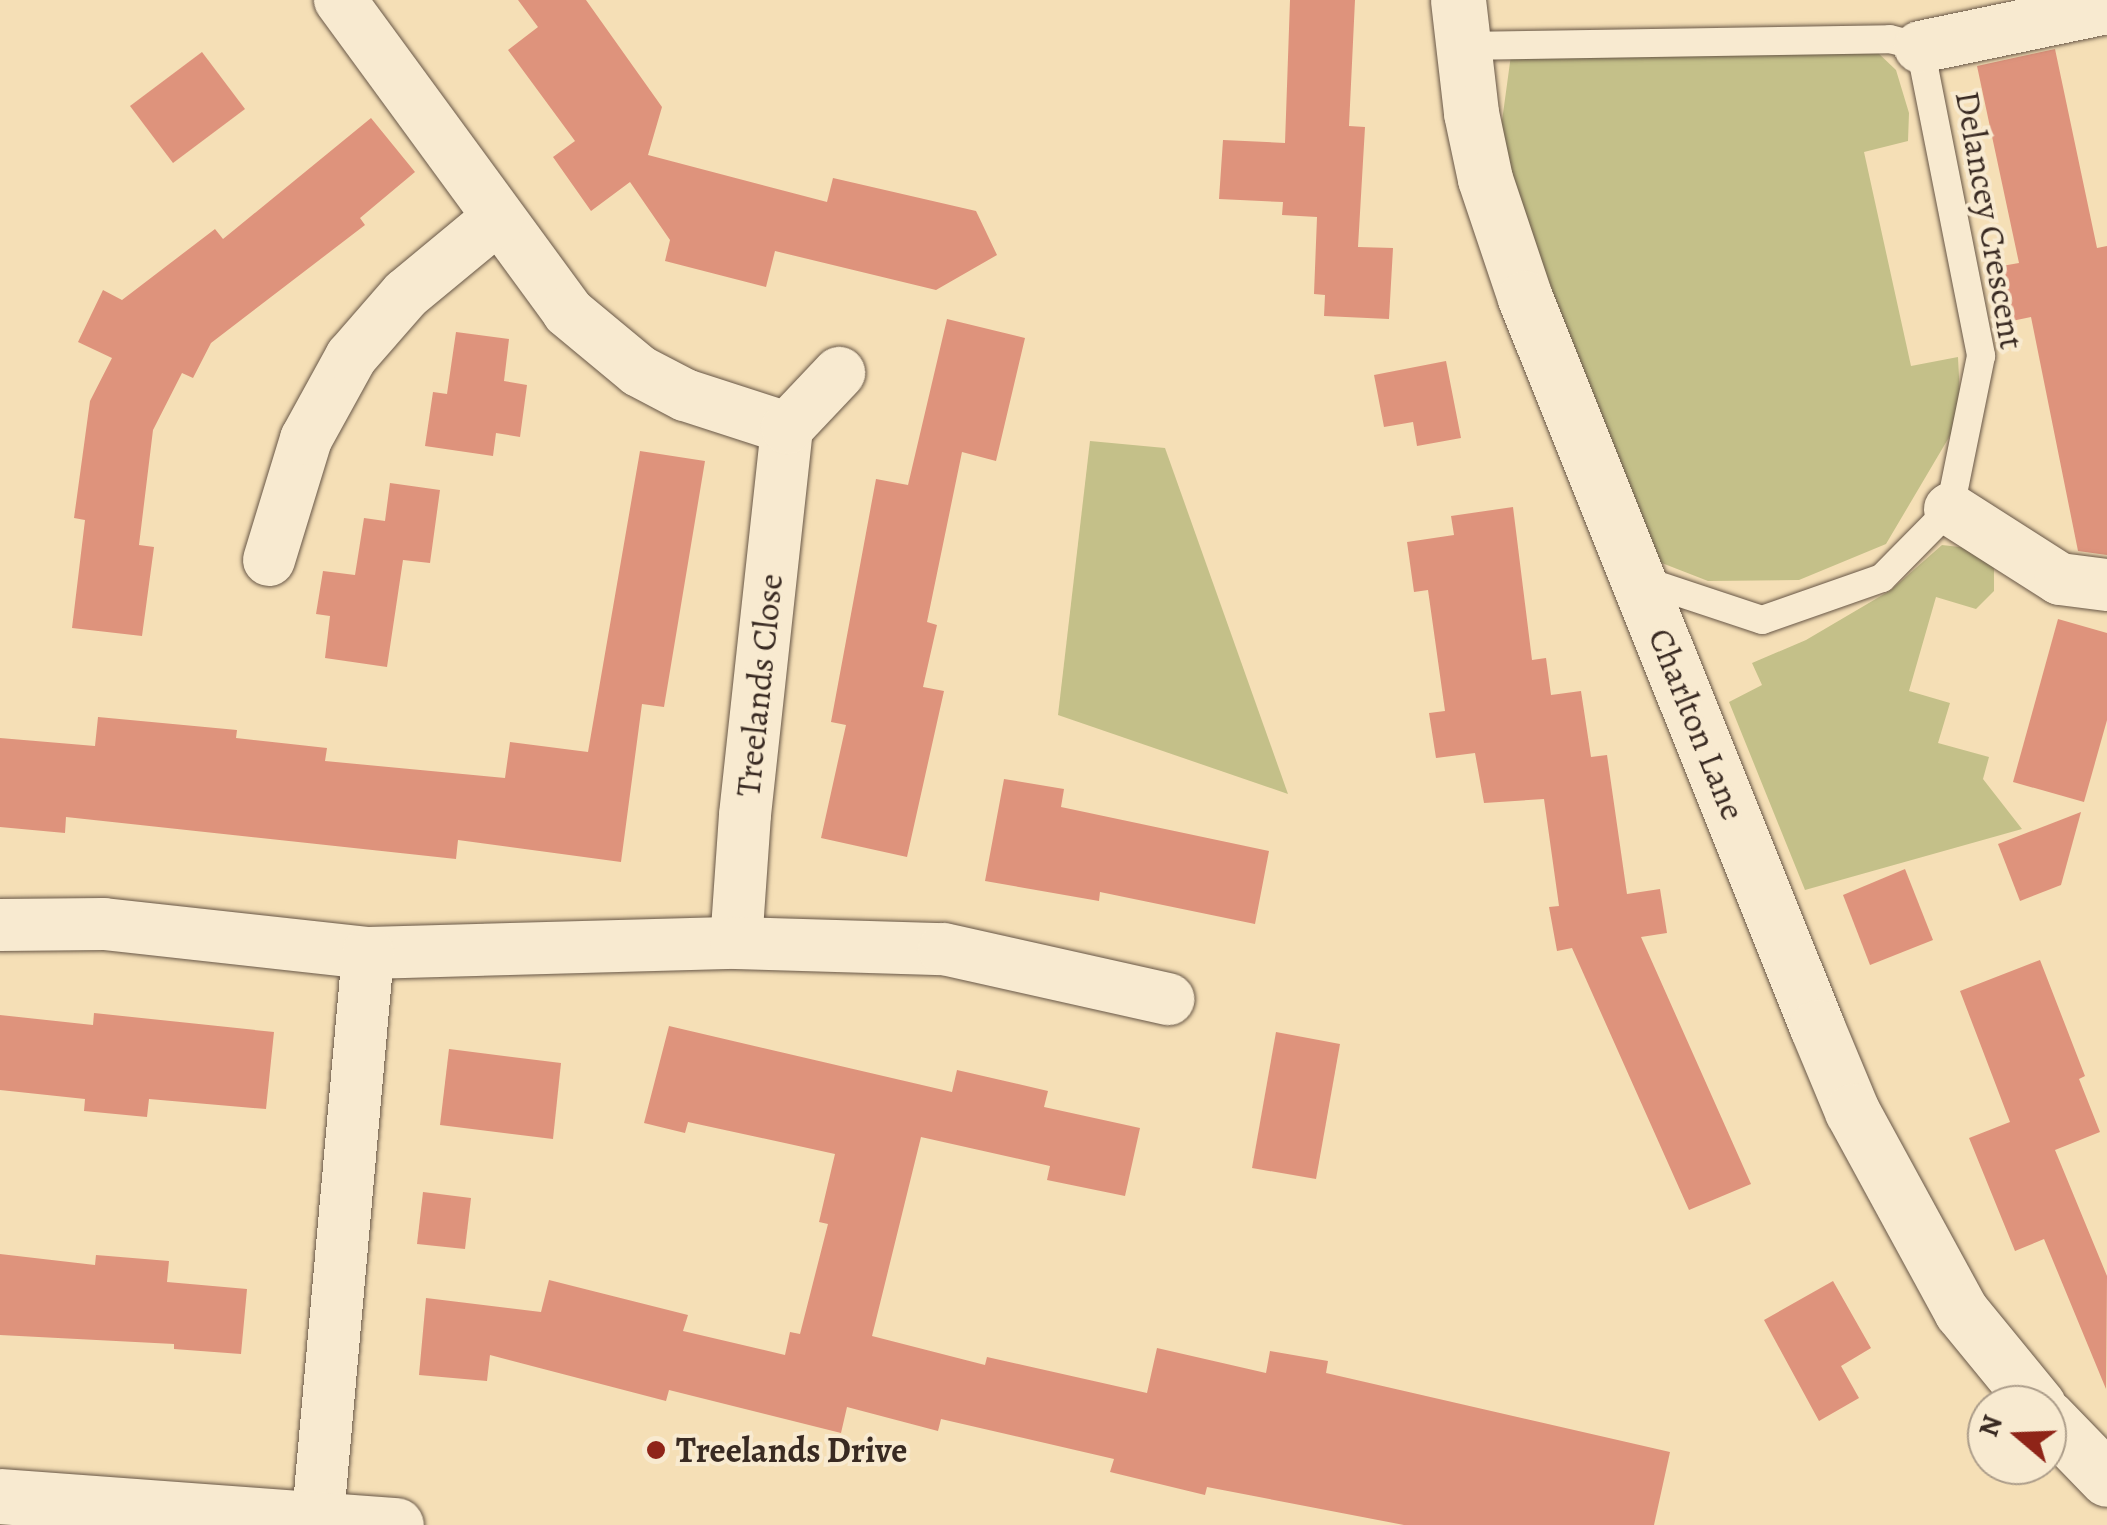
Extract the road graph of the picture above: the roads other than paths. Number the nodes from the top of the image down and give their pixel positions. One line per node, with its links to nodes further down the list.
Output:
1 (340, 0): 5 (street)
2 (2107, 8): 4 (street)
3 (1461, 23): 4 (lane); 10 (street, Charlton Lane)
4 (1920, 47): 8 (lane, Delancey Crescent)
5 (498, 218): 7 (street); 9 (street)
6 (838, 373): 7 (street)
7 (788, 428): 13 (street, Treelands Close)
8 (1950, 509): 10 (lane); 11 (street)
9 (269, 560)
10 (1639, 579): 16 (street, Charlton Lane)
11 (2107, 585)
12 (0, 925): 14 (street)
13 (736, 943): 14 (street); 15 (street)
14 (368, 953): 21 (street)
15 (1168, 999)
16 (2022, 1385)
17 (2067, 1437): 18 (street)
18 (2107, 1479)
19 (0, 1496): 20 (street)
20 (82, 1514): 21 (street)
21 (318, 1516): 22 (street)
22 (396, 1525)

